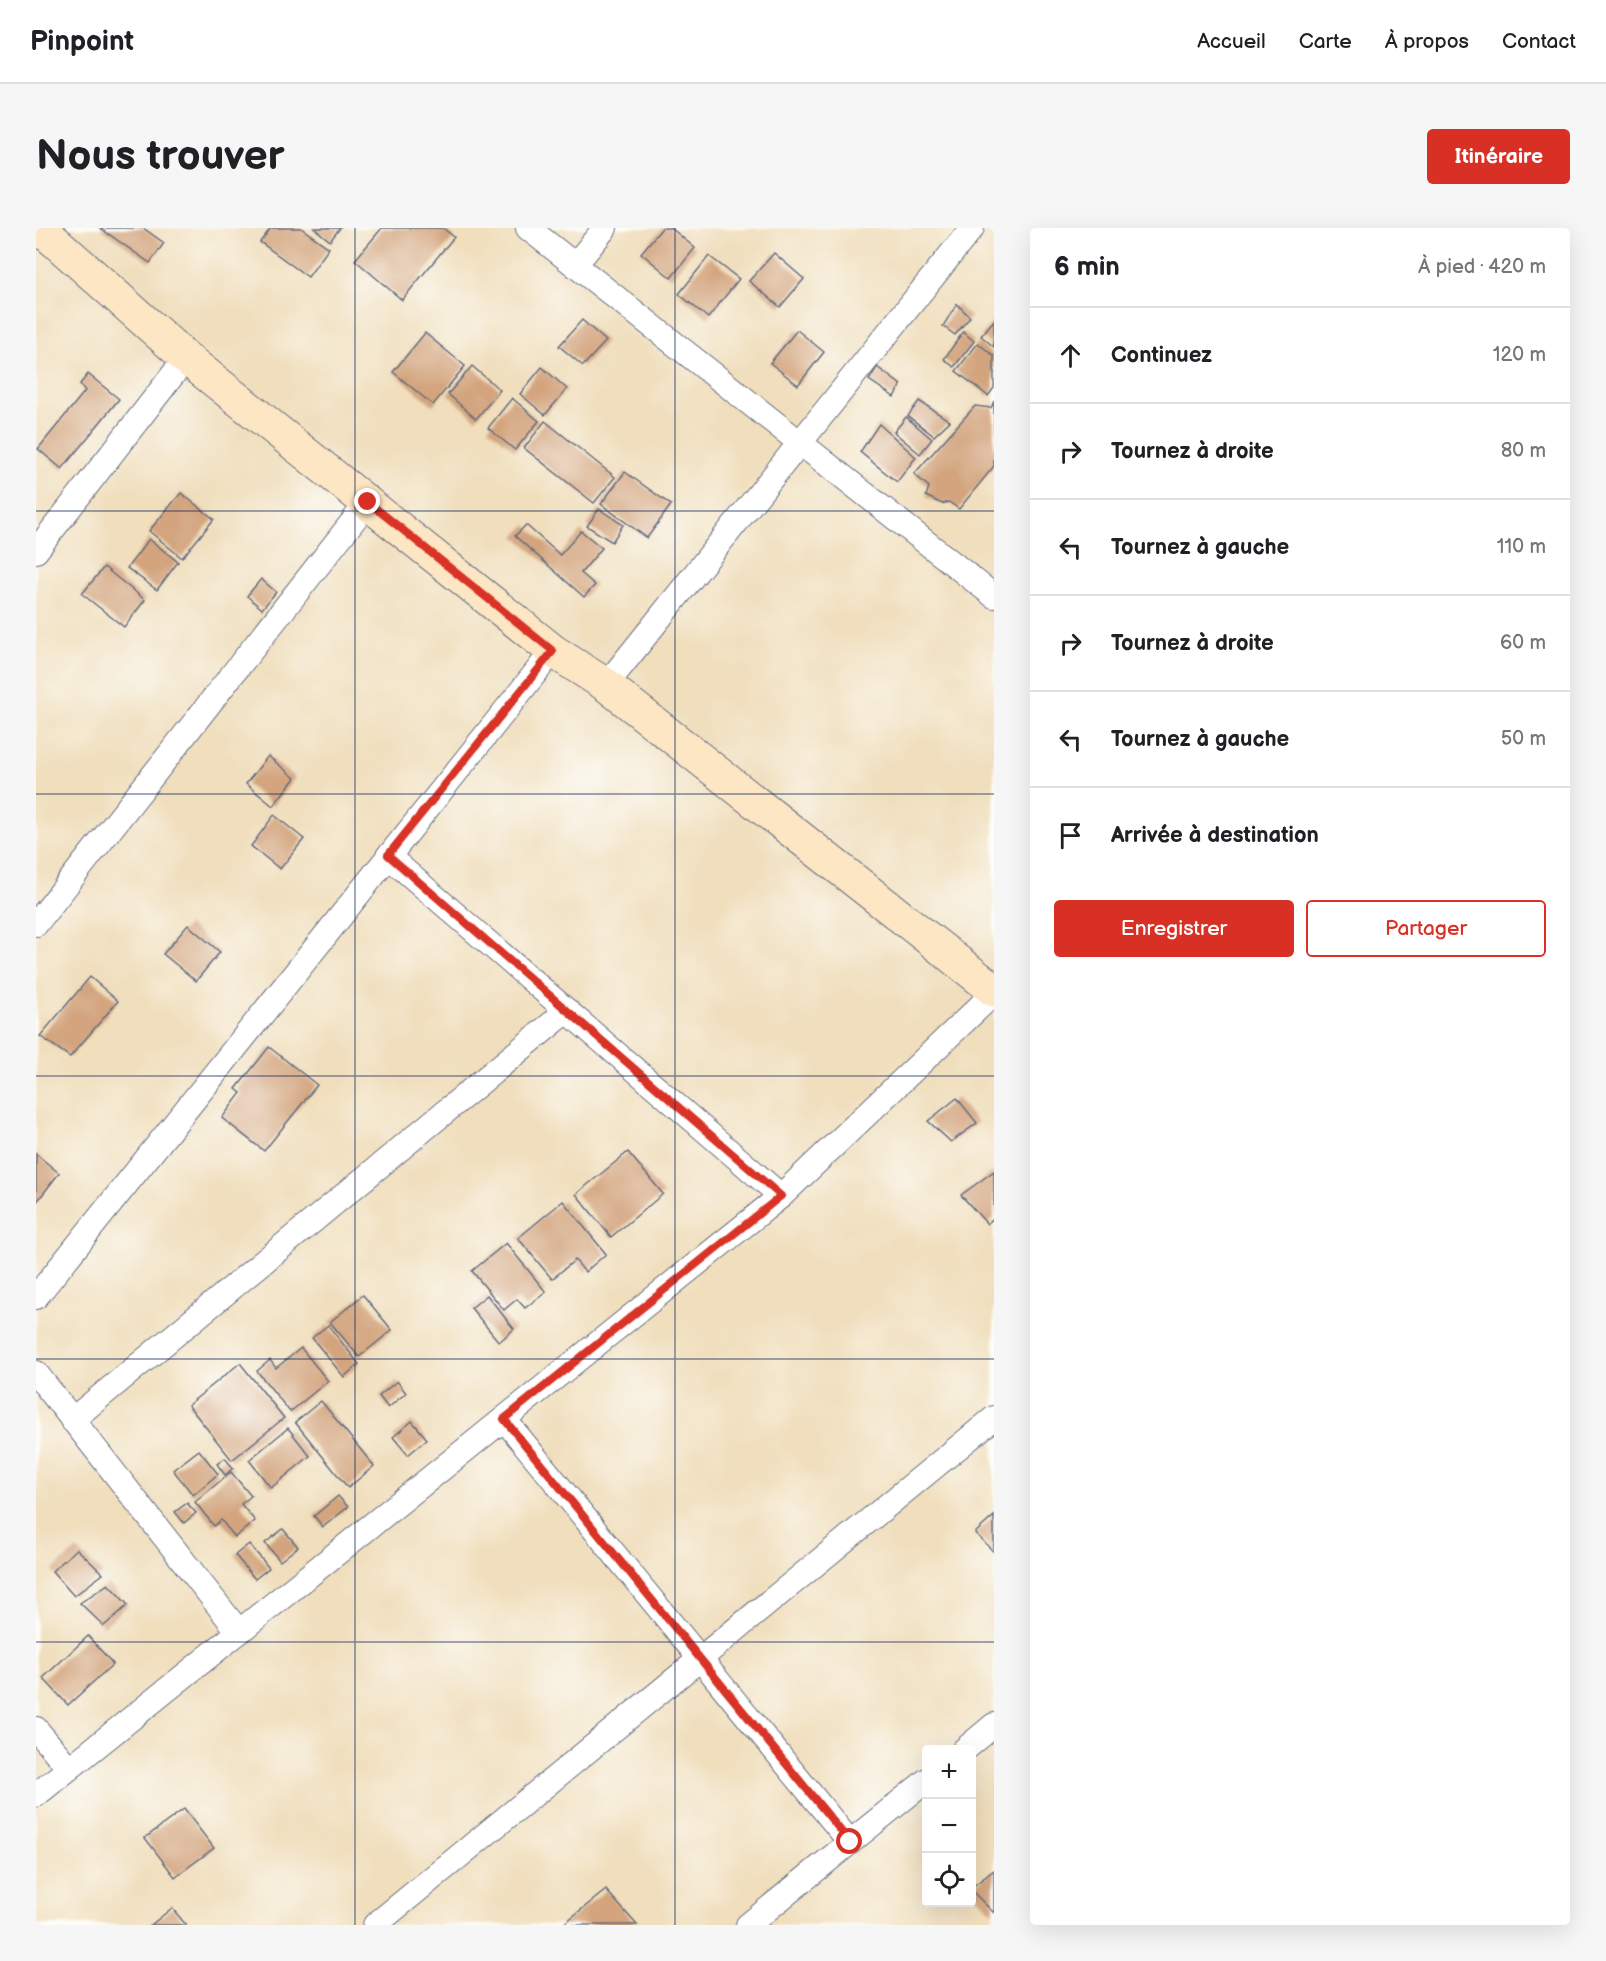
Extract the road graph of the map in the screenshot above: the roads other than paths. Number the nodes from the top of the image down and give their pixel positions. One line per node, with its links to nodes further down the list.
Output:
1 (528, 228): 5 (street)
2 (605, 228): 5 (street)
3 (972, 228): 7 (street)
4 (47, 230): 6 (street)
5 (575, 265): 7 (street)
6 (186, 358): 8 (street); 9 (street)
7 (800, 443): 10 (street); 12 (street)
8 (368, 502): 11 (street); 14 (street)
9 (36, 551)
10 (994, 596)
11 (553, 651): 12 (street); 13 (street)
12 (606, 685): 15 (street)
13 (388, 855): 16 (street); 18 (street)
14 (36, 924)
15 (994, 992): 17 (street)
16 (567, 1011): 17 (street); 22 (street)
17 (781, 1196): 21 (street)
18 (36, 1296)
19 (36, 1373): 22 (street)
20 (994, 1418): 24 (street)
21 (504, 1419): 23 (street); 24 (street)
22 (72, 1420): 23 (street)
23 (239, 1632): 28 (street)
24 (700, 1659): 31 (street); 32 (street)
25 (994, 1725): 27 (street)
26 (36, 1729): 28 (street)
27 (969, 1745)
28 (69, 1768): 30 (street)
29 (922, 1784): 31 (street)
30 (36, 1795)
31 (850, 1842): 33 (street)
32 (375, 1925)
33 (748, 1925)

